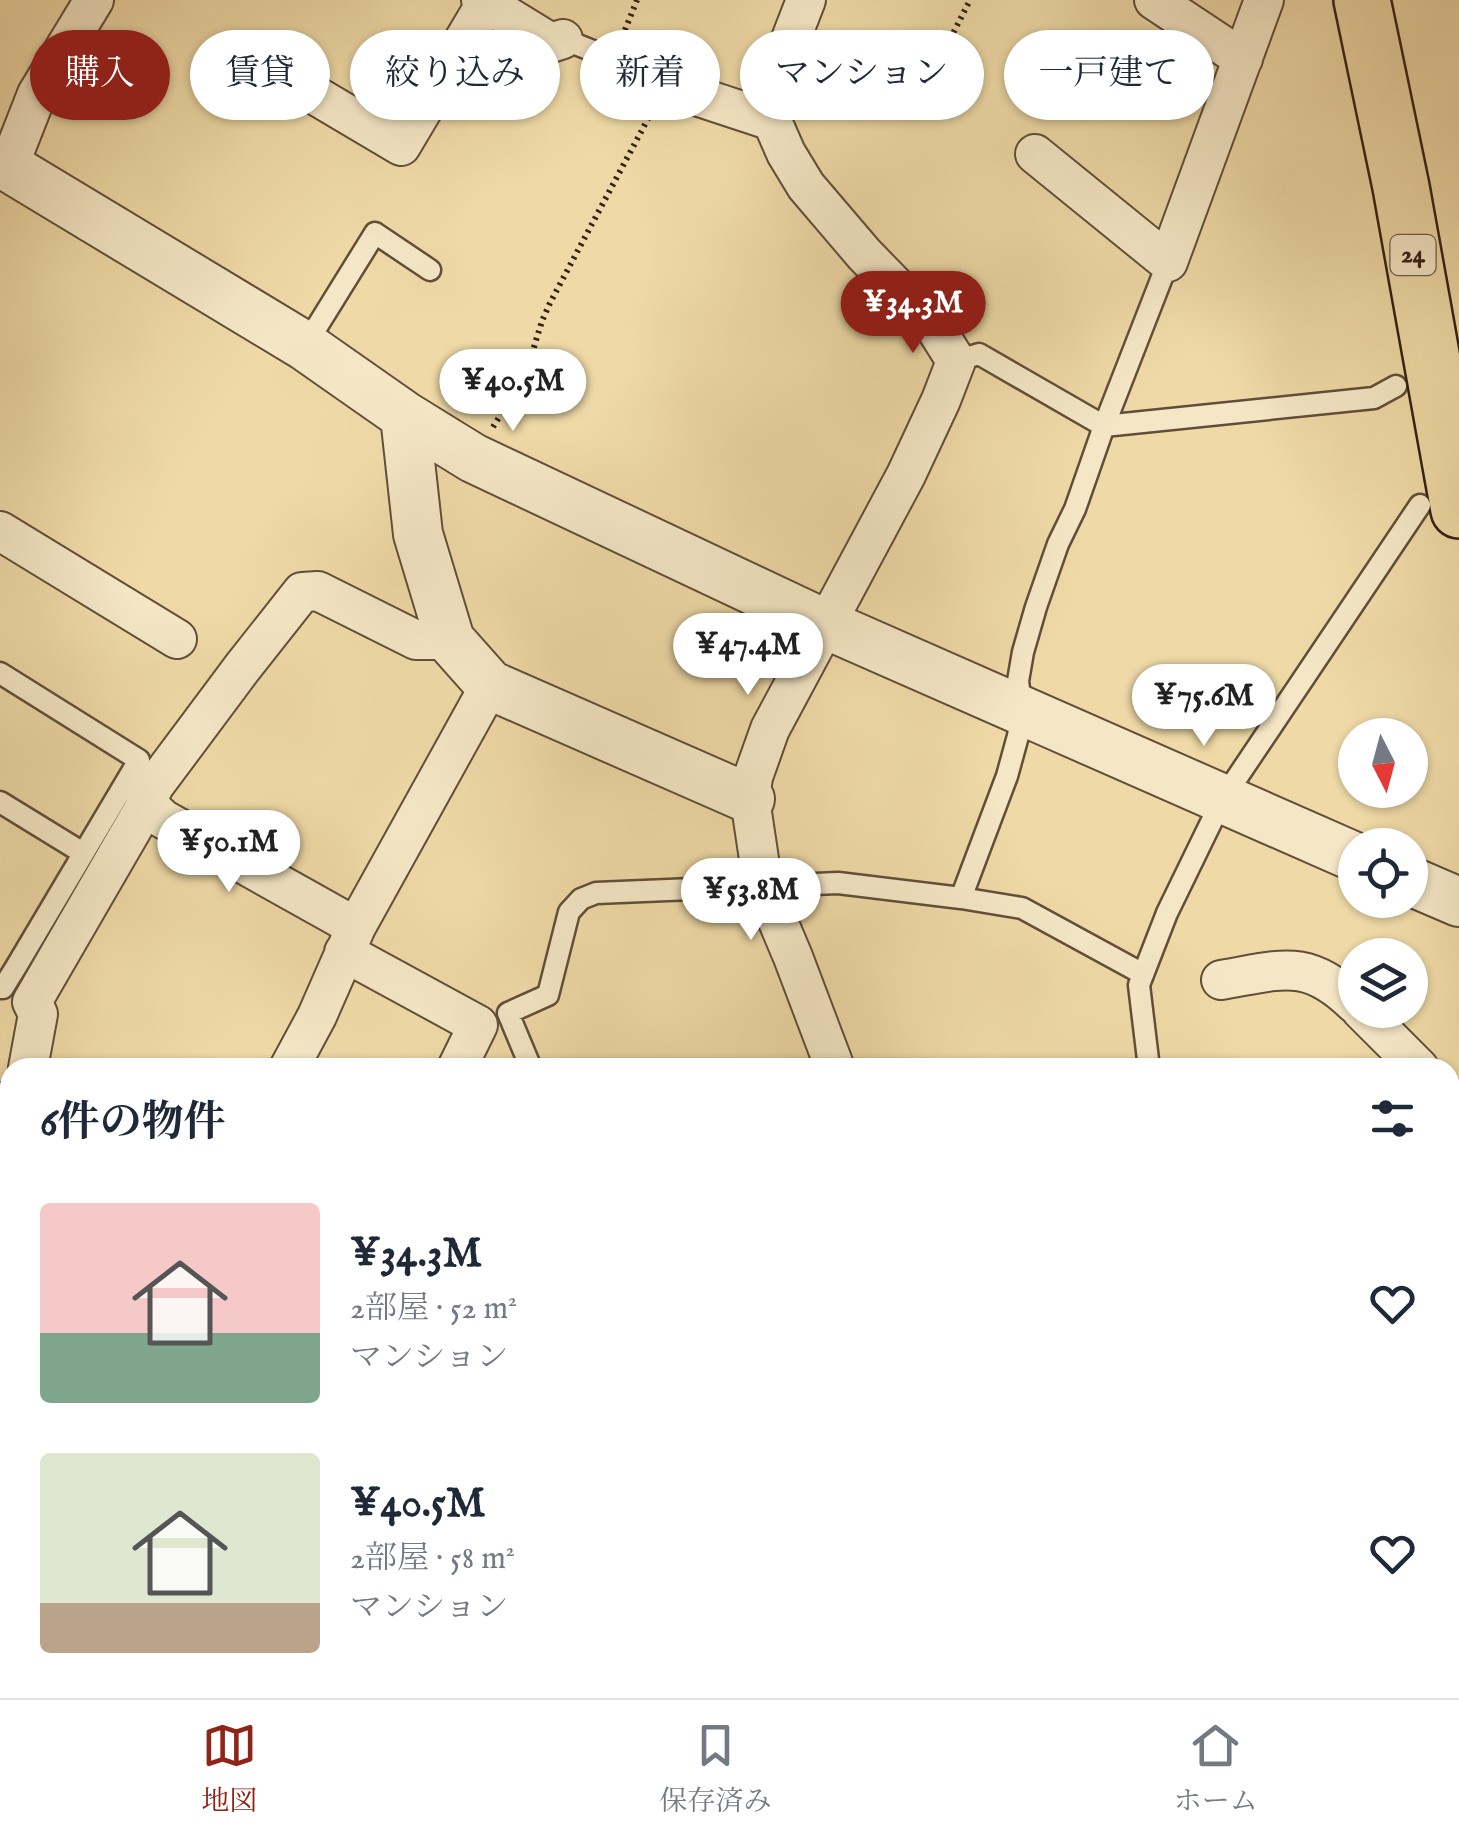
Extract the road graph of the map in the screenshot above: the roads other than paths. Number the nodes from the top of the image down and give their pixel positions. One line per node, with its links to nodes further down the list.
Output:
1 (94, 0): 14 (street)
2 (806, 0): 7 (street)
3 (1154, 0): 10 (street)
4 (1264, 0): 10 (street)
5 (1362, 0): 21 (main road, 24)
6 (483, 2): 8 (street); 11 (street)
7 (794, 30)
8 (563, 39): 9 (lane)
9 (580, 46)
10 (1243, 59): 15 (street)
11 (330, 104)
12 (772, 120): 18 (street)
13 (1034, 154): 15 (street)
14 (4, 165): 17 (street)
15 (1168, 262): 22 (lane)
16 (430, 270): 17 (lane)
17 (306, 346): 20 (street)
18 (956, 361): 22 (lane); 25 (street)
19 (1396, 386): 22 (lane)
20 (405, 416): 25 (street); 27 (street)
21 (1450, 420): 23 (main road, 24)
22 (1104, 426): 30 (lane)
23 (1440, 507): 32 (lane)
24 (0, 531): 26 (street)
25 (826, 624): 30 (street); 31 (street)
26 (177, 639)
27 (450, 640): 29 (street); 34 (street)
28 (0, 674): 36 (lane)
29 (490, 684): 31 (street); 41 (street)
30 (1022, 712): 32 (street); 39 (lane)
31 (750, 799): 37 (street)
32 (1222, 800): 35 (street); 43 (lane)
33 (0, 802): 36 (lane)
34 (146, 803): 41 (street); 48 (street)
35 (1338, 850)
36 (83, 853): 42 (lane)
37 (763, 886): 39 (lane); 51 (lane); 52 (street)
38 (1428, 889): 40 (street)
39 (962, 898): 43 (lane)
40 (1459, 902)
41 (350, 940): 49 (street); 50 (street)
42 (8, 962): 45 (lane)
43 (1142, 974): 53 (lane)
44 (1221, 980): 46 (street)
45 (0, 988)
46 (1338, 988)
47 (1379, 1028): 54 (street)
48 (30, 1058)
49 (294, 1058)
50 (462, 1058)
51 (526, 1058)
52 (830, 1058)
53 (1148, 1058)
54 (1409, 1058)

